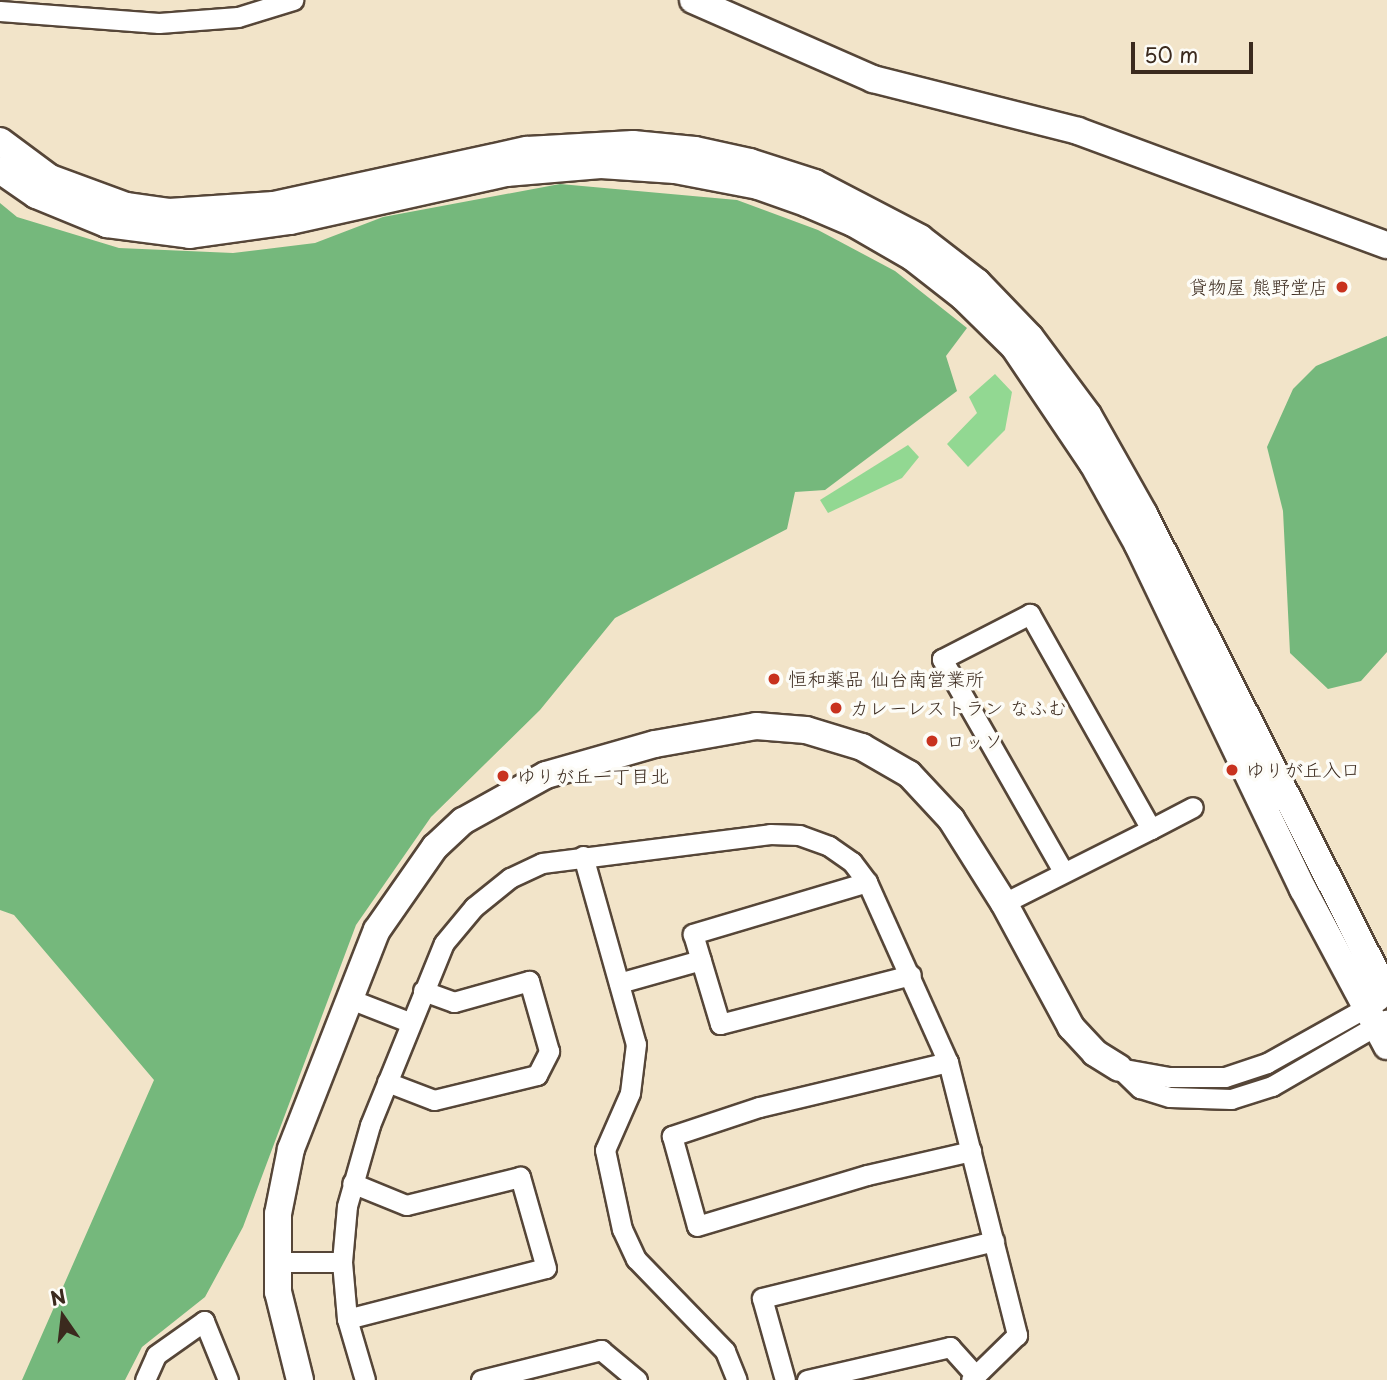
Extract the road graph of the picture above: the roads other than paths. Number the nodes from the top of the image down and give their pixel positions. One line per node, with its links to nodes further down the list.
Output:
1 (293, 0): 3 (street)
2 (696, 1): 6 (street)
3 (0, 11)
4 (0, 141): 18 (street)
5 (0, 170): 18 (street)
6 (1387, 245)
7 (1193, 807): 8 (street)
8 (1150, 829): 10 (street); 10 (street)
9 (583, 856): 11 (street); 15 (street); 16 (street)
10 (1063, 871): 12 (street)
11 (867, 883): 13 (street); 14 (street)
12 (1004, 903): 17 (street); 21 (street)
13 (701, 960): 14 (street); 15 (street)
14 (911, 975): 20 (street)
15 (618, 983): 36 (street)
16 (423, 991): 19 (street); 22 (street)
17 (349, 999): 19 (street); 26 (street)
18 (1381, 1015): 21 (street)
19 (409, 1022): 22 (street)
20 (948, 1062): 23 (street); 23 (street)
21 (1119, 1068)
22 (387, 1082): 24 (street)
23 (971, 1152): 25 (street)
24 (352, 1183): 27 (street); 28 (street)
25 (994, 1241): 29 (street); 37 (street)
26 (277, 1262): 27 (street); 32 (street)
27 (342, 1262): 28 (street)
28 (347, 1319): 33 (street)
29 (973, 1378): 38 (street)
30 (145, 1380): 31 (street)
31 (228, 1380)
32 (300, 1380)
33 (365, 1380)
34 (481, 1380): 35 (street)
35 (637, 1380)
36 (737, 1380)
37 (785, 1380)
38 (807, 1380)

